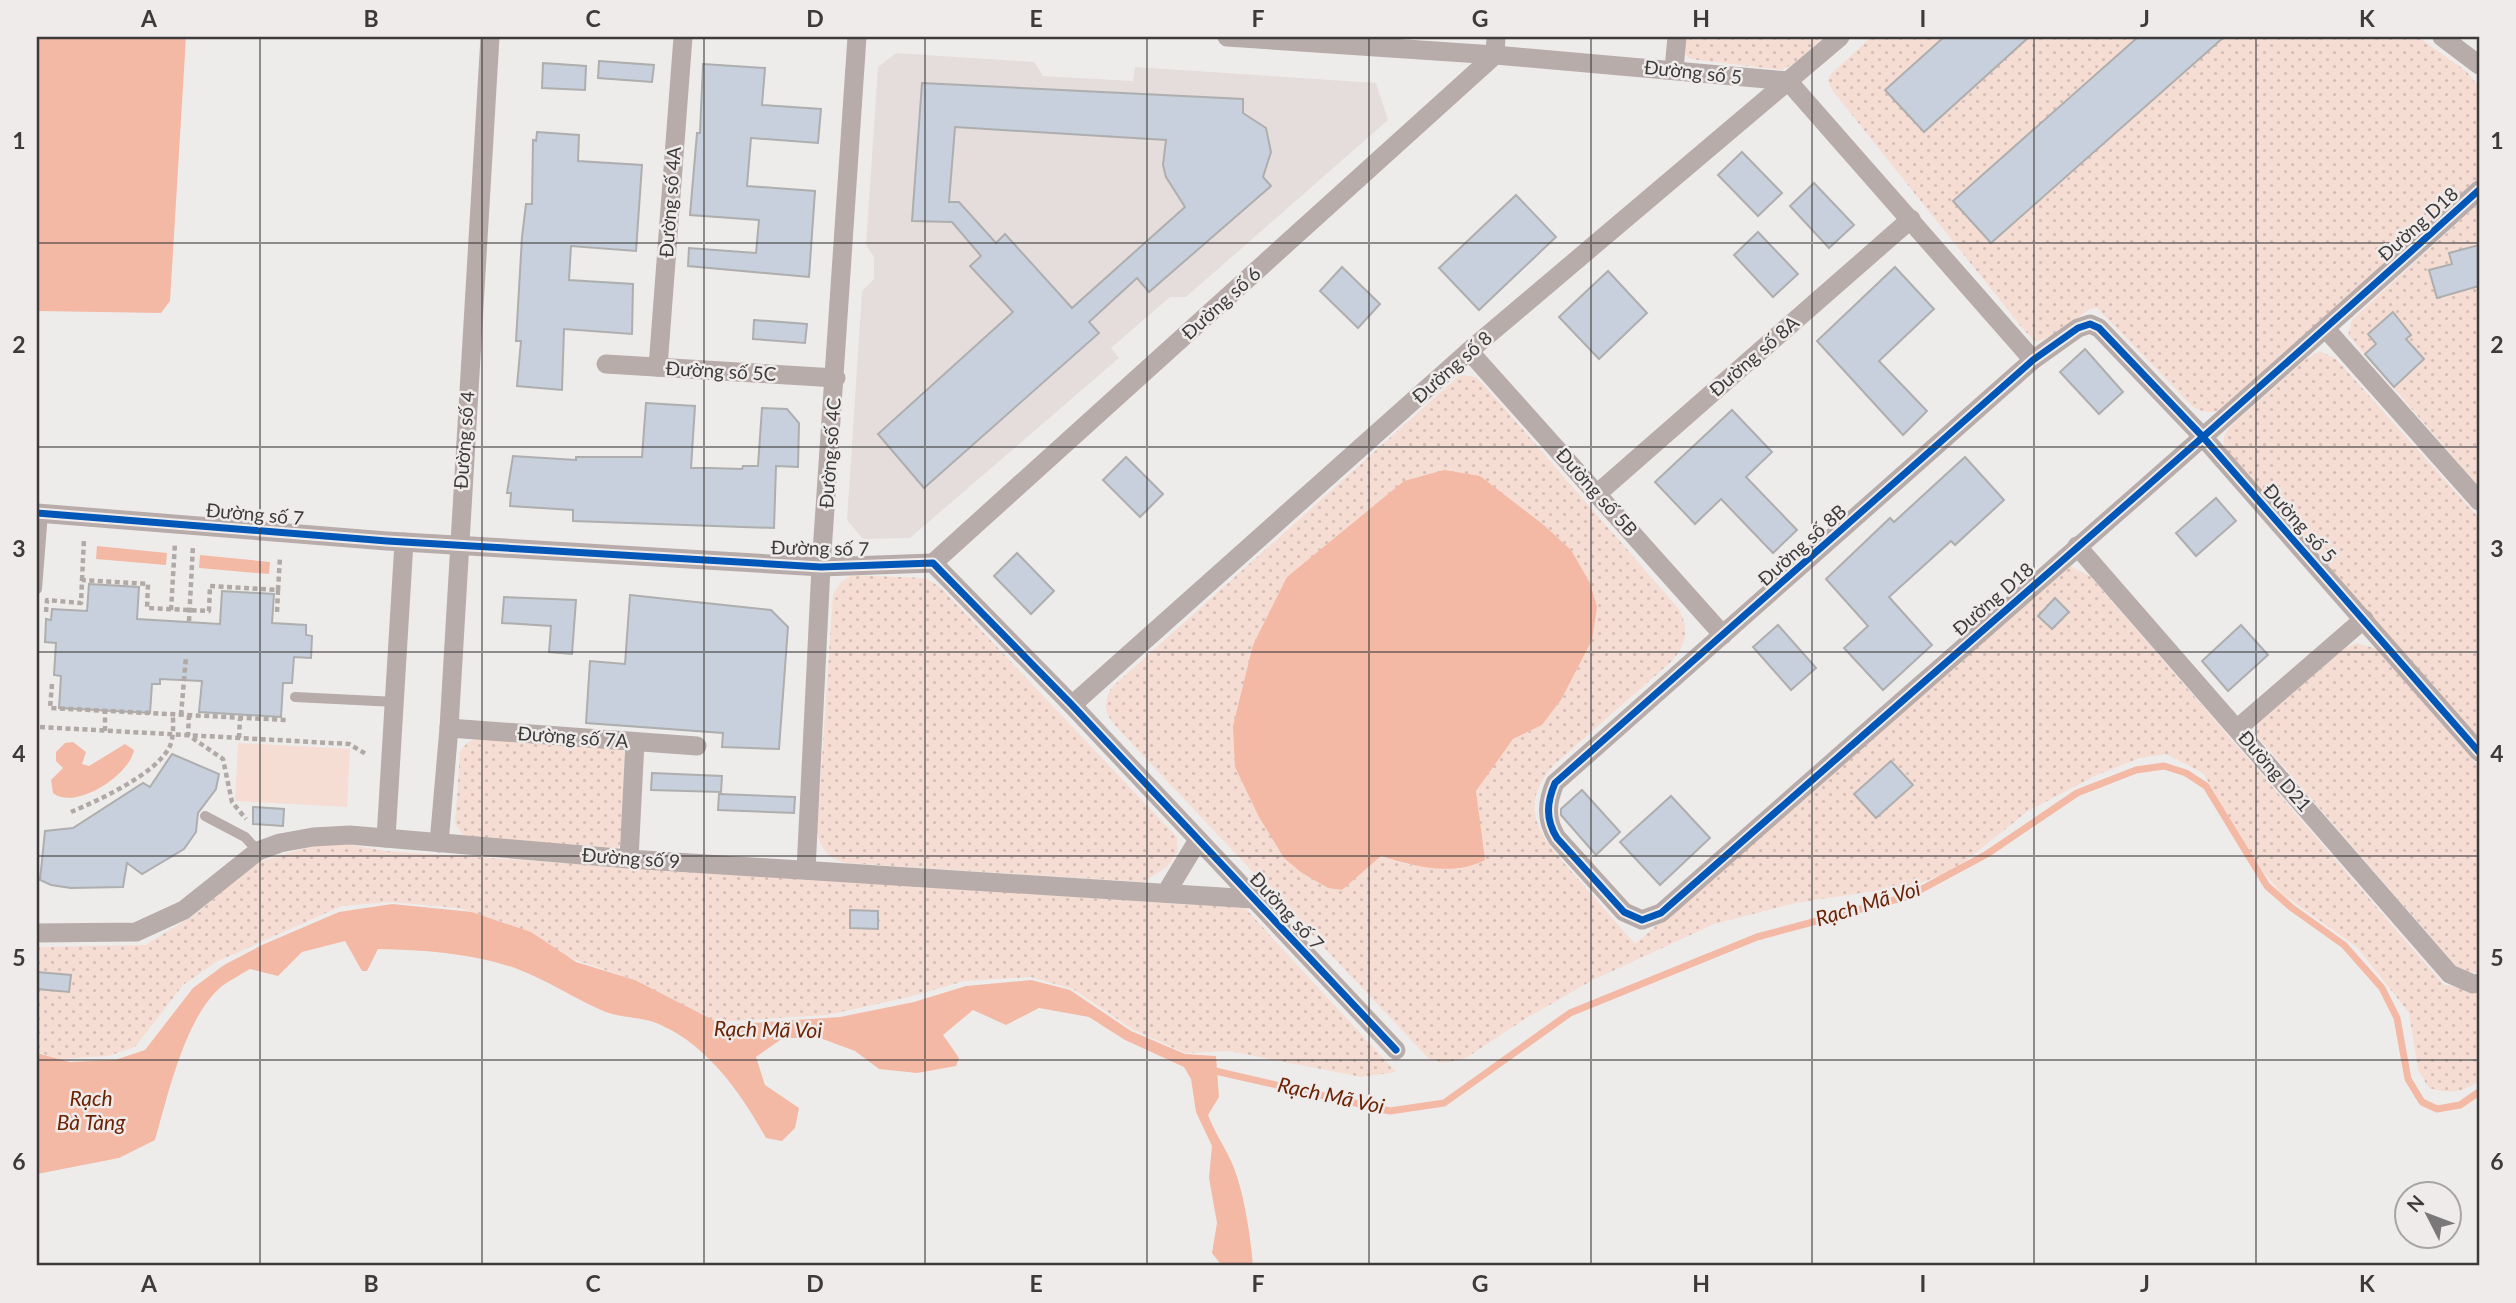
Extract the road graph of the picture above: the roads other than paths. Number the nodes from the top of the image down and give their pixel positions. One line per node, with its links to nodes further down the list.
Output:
1 (490, 37): 27 (street, Đường số 4)
2 (682, 37): 20 (street, Đường số 4A)
3 (857, 37): 21 (street, Đường số 4C)
4 (1227, 37): 8 (street, Đường số 5)
5 (1677, 37): 11 (street)
6 (1840, 37): 12 (street, Đường số 8)
7 (2442, 37): 10 (street)
8 (1314, 40): 9 (street, Đường số 5)
9 (1495, 46): 11 (street, Đường số 5); 29 (street, Đường số 6)
10 (2479, 65)
11 (1674, 69): 12 (street, Đường số 5)
12 (1788, 81): 14 (street); 17 (street, Đường số 8)
13 (2479, 190): 16 (street, Đường D18)
14 (1911, 219): 18 (street); 23 (street, Đường số 8A)
15 (2090, 324): 18 (street, Đường số 8B); 22 (street, Đường số 5)
16 (2326, 329): 22 (street, Đường D18); 24 (street)
17 (1469, 351): 23 (street, Đường số 5B); 36 (street, Đường số 8)
18 (2033, 360): 33 (street, Đường số 8B)
19 (606, 364): 20 (street, Đường số 5C)
20 (658, 367): 21 (street, Đường số 5C)
21 (836, 378): 30 (street, Đường số 4C)
22 (2203, 437): 28 (street, Đường D18); 32 (street, Đường số 5)
23 (1598, 493): 33 (street, Đường số 5B)
24 (2479, 501)
25 (40, 513): 26 (street, Đường số 7); 31 (lane)
26 (404, 541): 27 (street, Đường số 7); 35 (street)
27 (457, 544): 30 (street, Đường số 7); 37 (street, Đường số 4)
28 (2077, 547): 38 (street, Đường D21); 42 (street, Đường D18)
29 (933, 563): 30 (street, Đường số 7); 36 (street, Đường số 7)
30 (821, 567): 49 (street, Đường số 4C)
31 (37, 589)
32 (2364, 619): 38 (street); 41 (street, Đường số 5)
33 (1723, 635): 42 (street, Đường số 8B)
34 (295, 697): 35 (lane)
35 (396, 702): 44 (street)
36 (1072, 705): 45 (street, Đường số 7)
37 (449, 728): 39 (street, Đường số 7A); 46 (street, Đường số 4)
38 (2238, 728): 53 (street, Đường D21)
39 (635, 742): 40 (street, Đường số 7A); 48 (street)
40 (697, 746)
41 (2479, 752)
42 (1547, 803)
43 (205, 816): 47 (lane)
44 (386, 838): 46 (street, Đường số 9); 47 (street, Đường số 9)
45 (1198, 840): 50 (street); 51 (street, Đường số 7)
46 (439, 843): 48 (street, Đường số 9)
47 (263, 849): 52 (street, Đường số 9)
48 (629, 859): 49 (street, Đường số 9)
49 (806, 870): 50 (street, Đường số 9)
50 (1166, 893): 51 (street, Đường số 9)
51 (1253, 898): 54 (street, Đường số 7)
52 (37, 933)
53 (2479, 983)
54 (1396, 1050)

